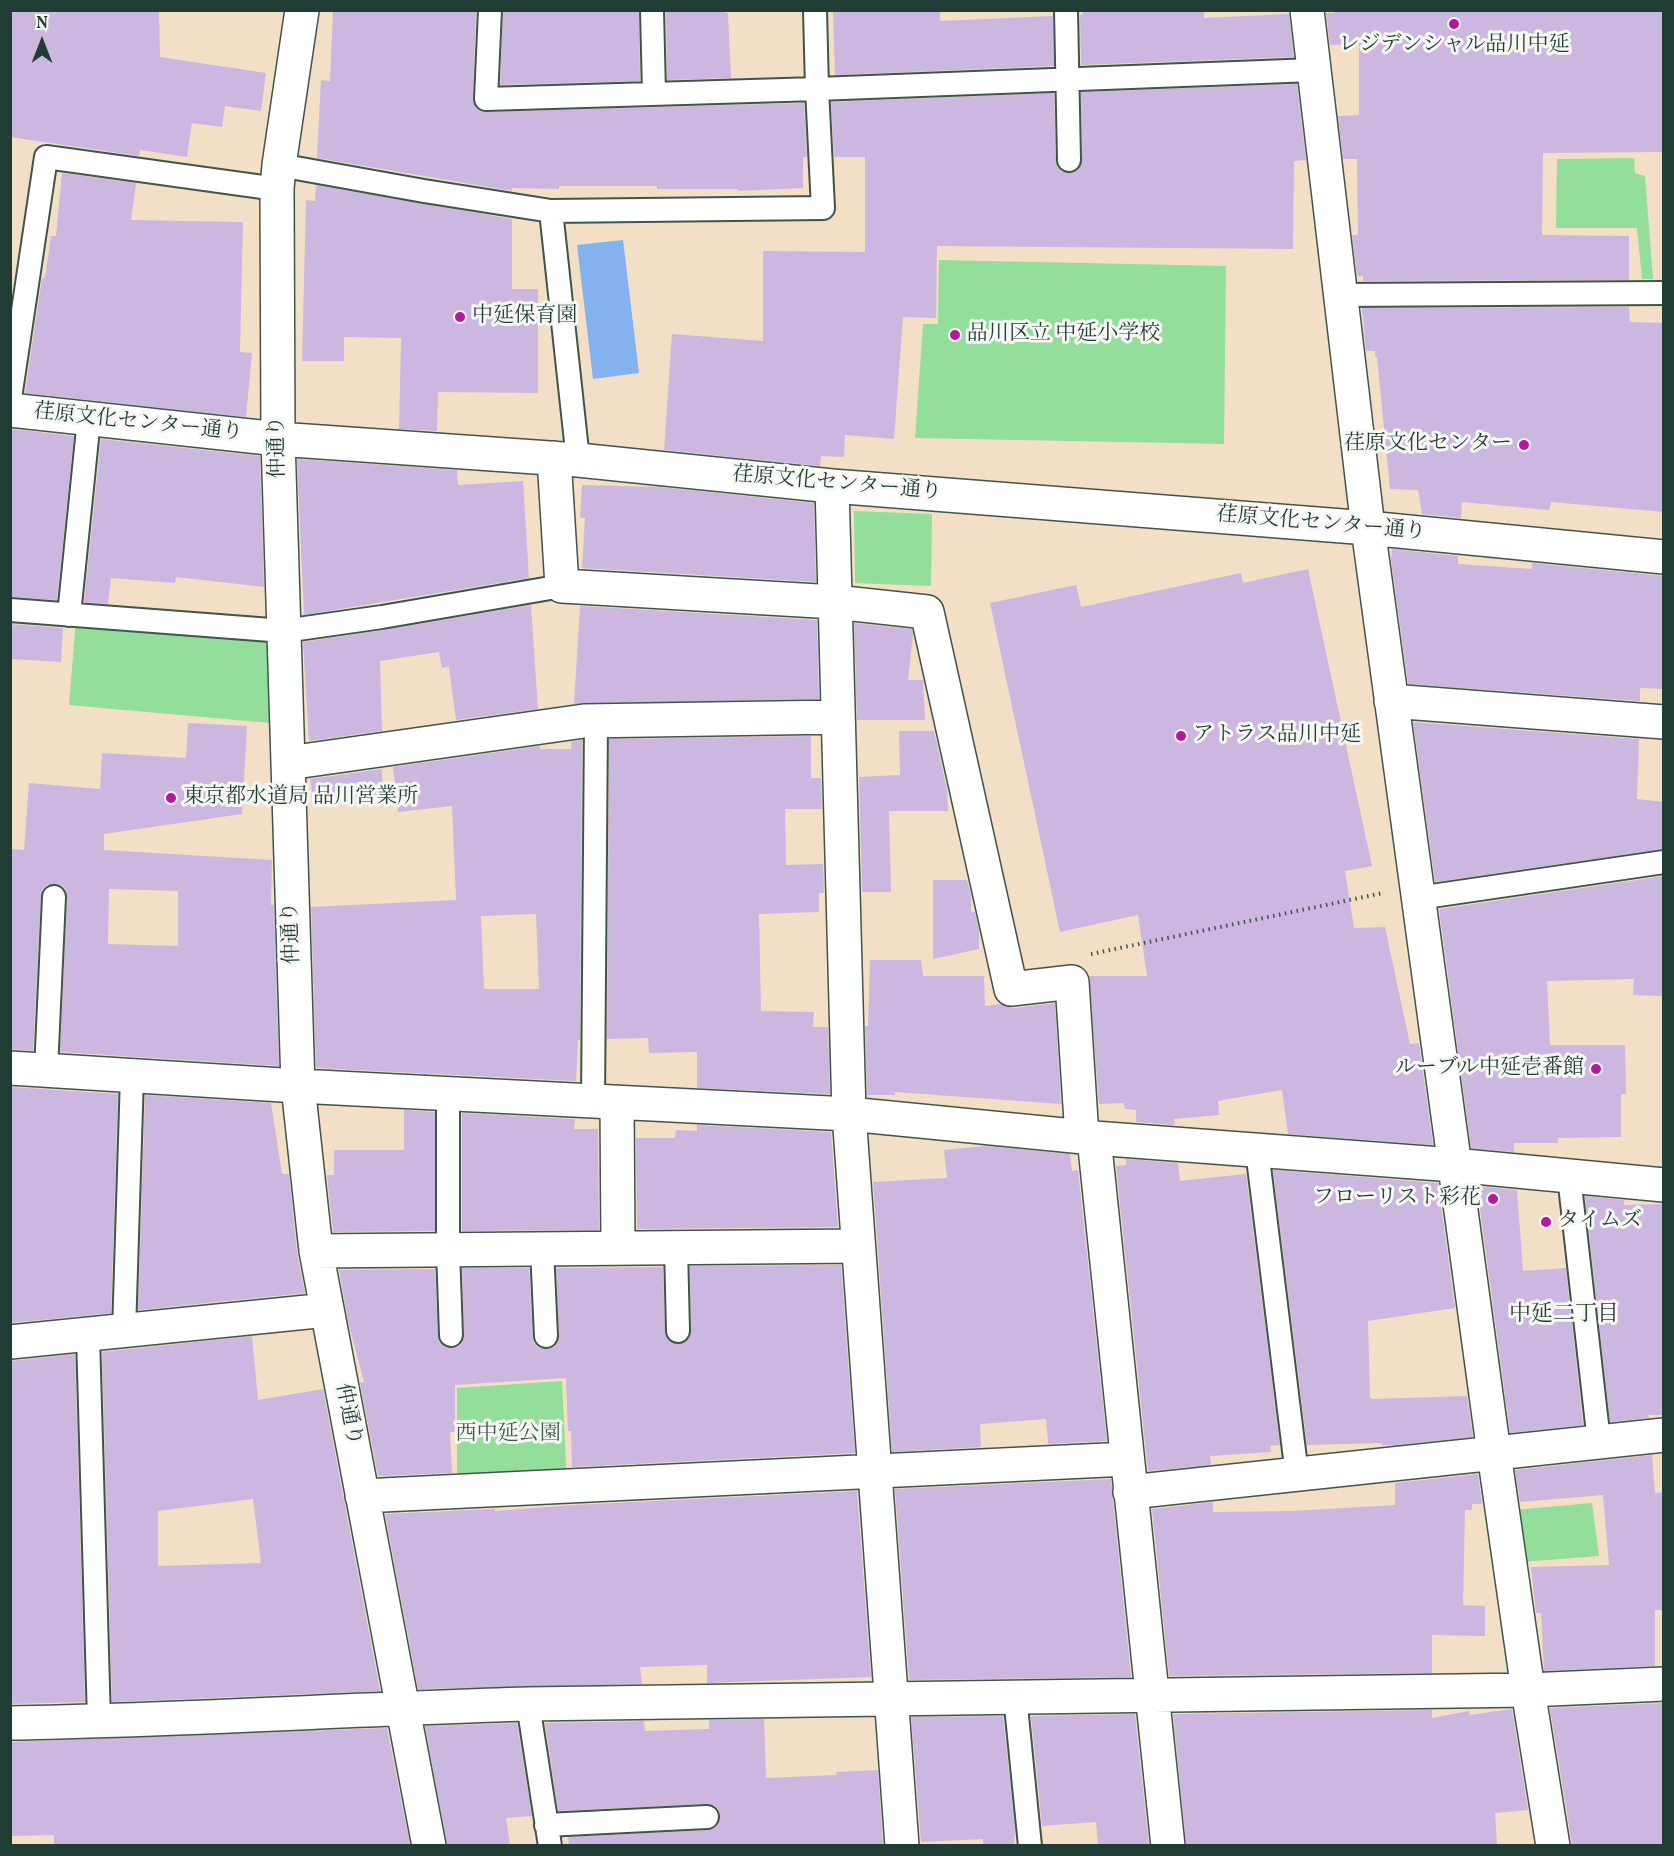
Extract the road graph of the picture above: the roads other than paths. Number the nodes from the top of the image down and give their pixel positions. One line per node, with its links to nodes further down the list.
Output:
1 (302, 10): 12 (street, 仲通り)
2 (490, 10): 10 (lane)
3 (652, 10): 10 (lane)
4 (815, 10): 9 (lane)
5 (1066, 10): 8 (lane)
6 (1308, 10): 7 (street)
7 (1314, 70): 8 (lane); 15 (street)
8 (1068, 80): 9 (lane); 11 (lane)
9 (817, 89): 10 (lane); 13 (lane)
10 (654, 93)
11 (1070, 160)
12 (278, 177): 13 (lane); 16 (lane); 19 (street, 仲通り)
13 (551, 211): 20 (lane)
14 (1664, 292): 15 (lane)
15 (1341, 295): 22 (street)
16 (10, 398)
17 (10, 410): 18 (street, 荏原文化センター通り)
18 (89, 418): 19 (street, 荏原文化センター通り); 27 (lane)
19 (278, 438): 20 (street, 荏原文化センター通り); 28 (street, 仲通り)
20 (566, 459): 21 (street, 荏原文化センター通り); 24 (street)
21 (832, 486): 22 (street, 荏原文化センター通り); 25 (street)
22 (1368, 528): 23 (street, 荏原文化センター通り); 29 (street)
23 (1664, 557)
24 (562, 586): 25 (street); 28 (lane)
25 (836, 602): 30 (street); 44 (street)
26 (10, 610): 27 (lane)
27 (69, 615): 28 (lane)
28 (284, 631): 33 (street, 仲通り)
29 (1391, 702): 32 (street); 35 (street)
30 (838, 717): 31 (street); 43 (street)
31 (596, 722): 33 (street); 42 (lane)
32 (1664, 722)
33 (288, 763): 40 (street, 仲通り)
34 (1664, 862): 35 (lane)
35 (1417, 892): 46 (street)
36 (54, 897): 38 (lane)
37 (10, 1068): 38 (street)
38 (46, 1071): 39 (street)
39 (132, 1076): 40 (street); 57 (lane)
40 (298, 1086): 41 (street); 54 (street, 仲通り)
41 (448, 1094): 42 (street); 53 (lane)
42 (605, 1102): 43 (street); 51 (street)
43 (849, 1113): 44 (street); 49 (street)
44 (1088, 1138): 45 (street); 65 (street)
45 (1257, 1150): 46 (street); 67 (lane)
46 (1454, 1165): 47 (street); 64 (street)
47 (1569, 1176): 48 (street); 63 (lane)
48 (1664, 1185)
49 (858, 1246): 50 (street); 66 (street)
50 (676, 1247): 51 (street); 56 (lane)
51 (618, 1248): 52 (street)
52 (542, 1249): 53 (street); 60 (lane)
53 (448, 1250): 54 (street); 58 (lane)
54 (316, 1251): 55 (street, 仲通り)
55 (327, 1310): 57 (street); 69 (street, 仲通り)
56 (678, 1331)
57 (124, 1332): 59 (street)
58 (452, 1335)
59 (88, 1336): 61 (street); 77 (lane)
60 (546, 1336)
61 (10, 1342)
62 (1664, 1435): 63 (street)
63 (1599, 1442): 64 (street)
64 (1494, 1453): 67 (street); 71 (street)
65 (1127, 1460): 66 (street); 68 (street)
66 (874, 1471): 69 (street); 74 (street)
67 (1297, 1475): 68 (street)
68 (1130, 1492): 72 (street)
69 (362, 1496): 76 (street, 仲通り)
70 (1664, 1684): 71 (street)
71 (1528, 1690): 72 (street); 85 (street)
72 (1151, 1695): 73 (street); 84 (street)
73 (1015, 1696): 74 (street); 83 (lane)
74 (890, 1698): 75 (street); 82 (street)
75 (528, 1704): 76 (street); 80 (lane)
76 (402, 1707): 77 (street); 81 (street, 仲通り)
77 (99, 1721): 78 (street)
78 (10, 1723)
79 (707, 1817): 80 (lane)
80 (548, 1835)
81 (429, 1845)
82 (902, 1845)
83 (1030, 1845)
84 (1168, 1845)
85 (1553, 1845)

